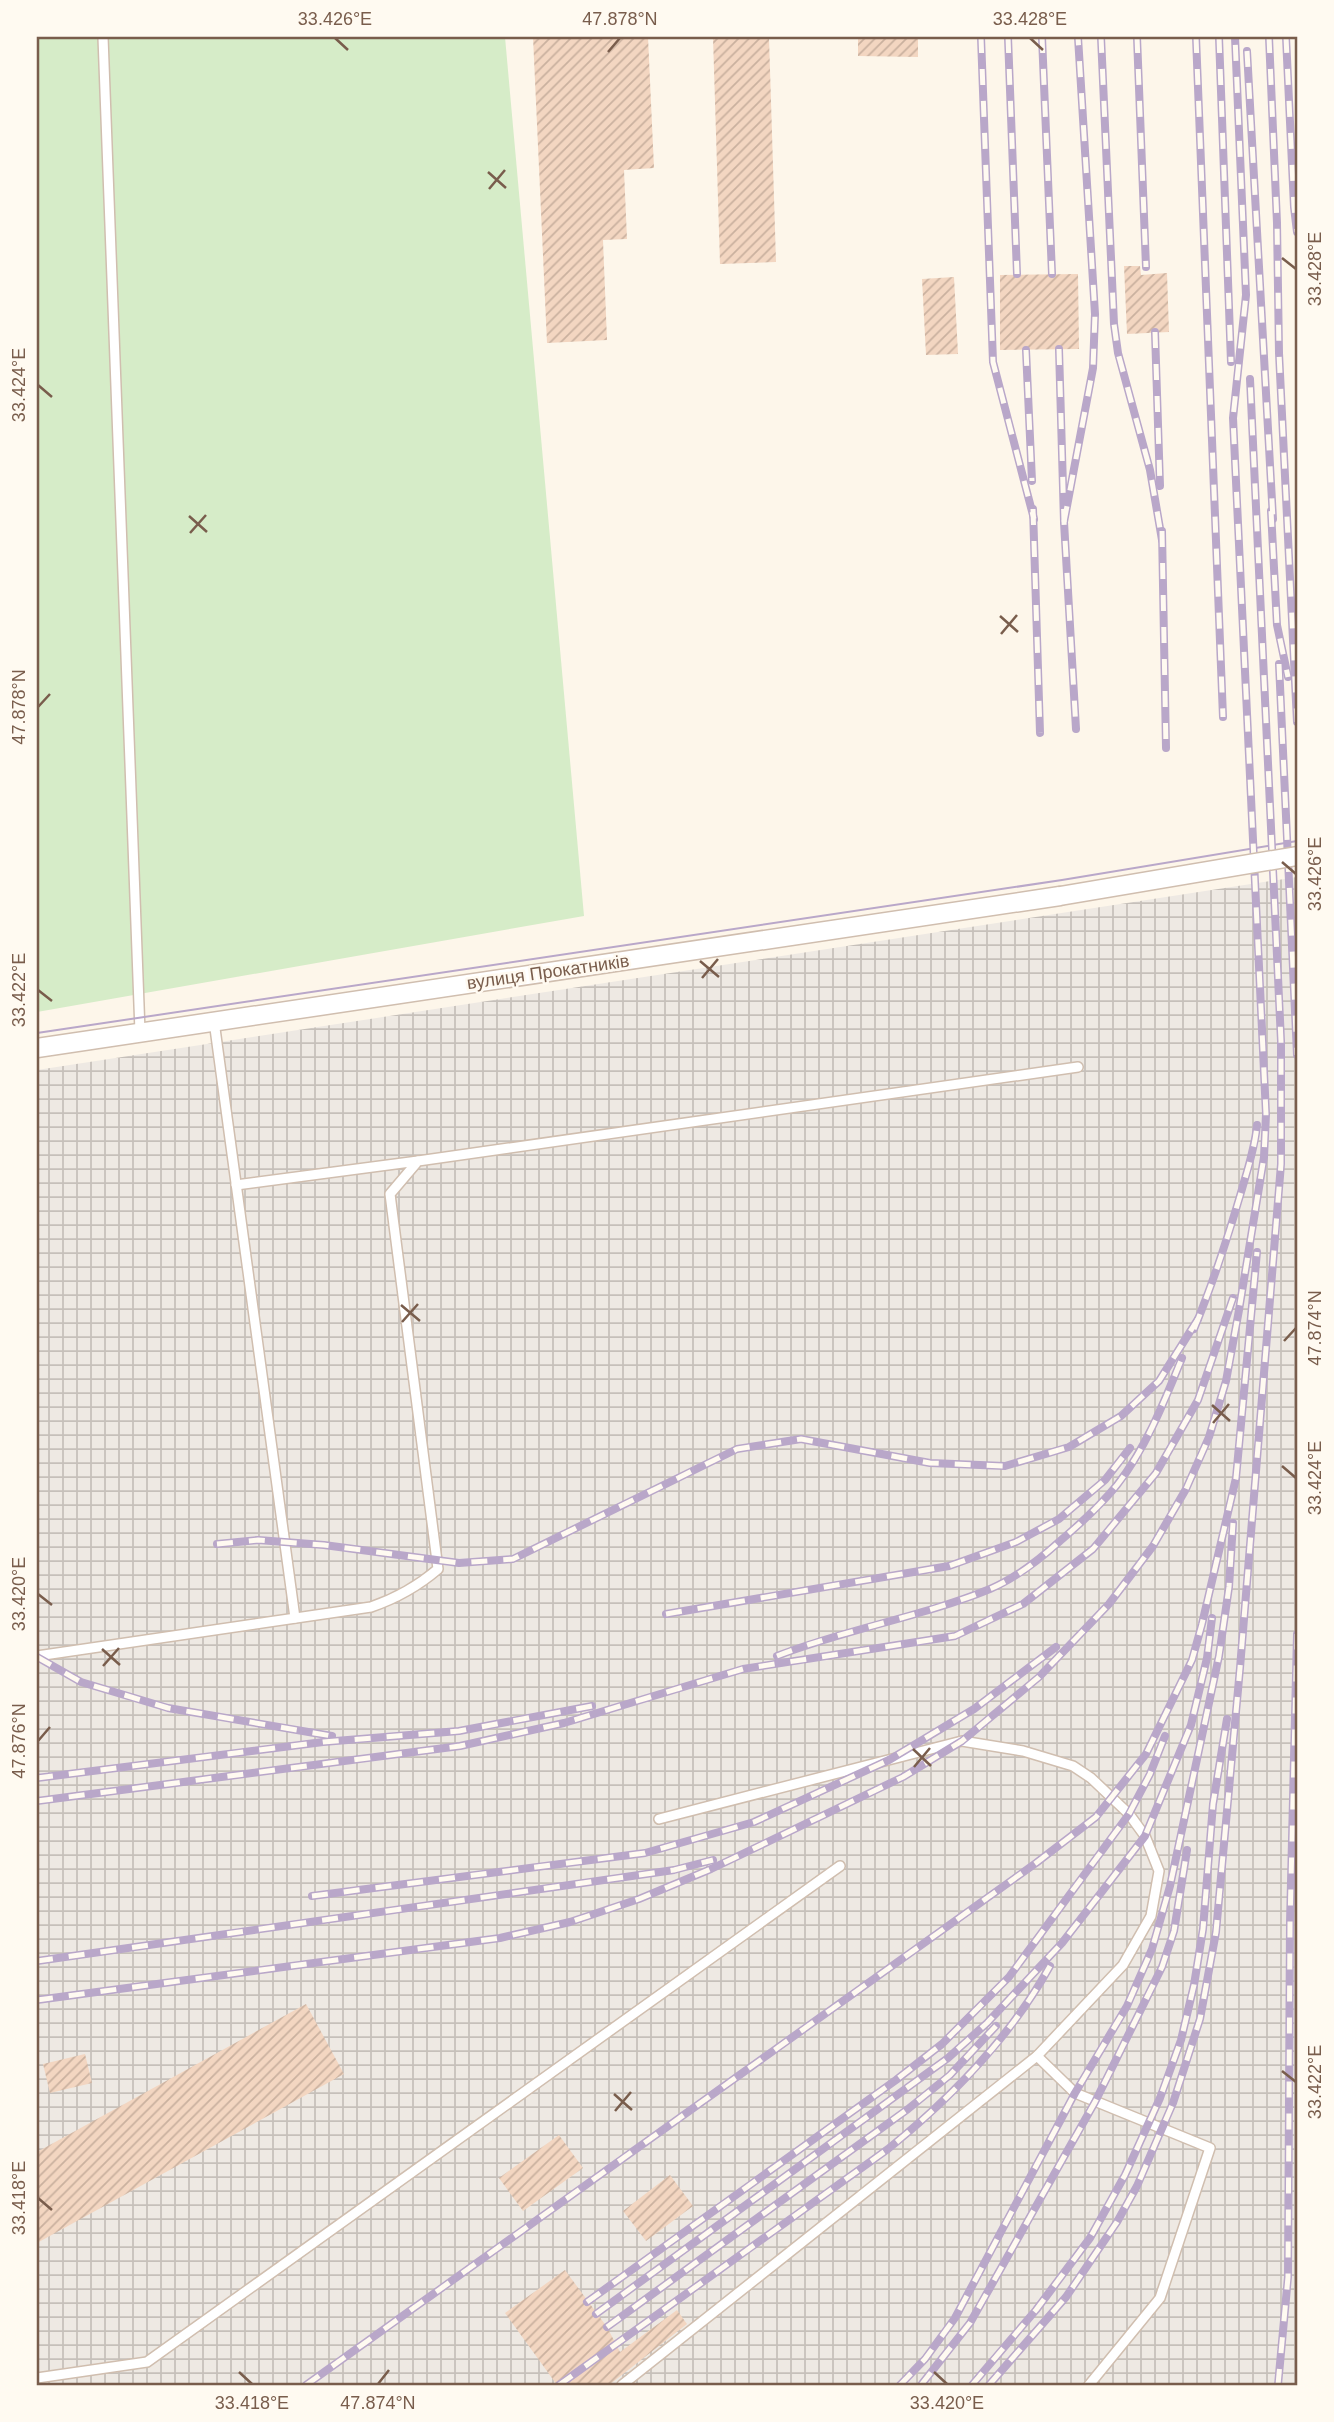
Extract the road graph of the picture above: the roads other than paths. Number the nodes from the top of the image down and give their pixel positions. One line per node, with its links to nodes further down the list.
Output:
1 (103, 37): 4 (lane)
2 (1297, 856): 3 (street, вулиця Прокатників, bridge)
3 (214, 1021): 4 (street, вулиця Прокатників); 8 (lane)
4 (140, 1032): 5 (street, вулиця Прокатників)
5 (37, 1048)
6 (1078, 1067): 7 (lane)
7 (418, 1161): 8 (lane); 9 (lane)
8 (236, 1185): 9 (lane)
9 (295, 1618): 10 (lane)
10 (37, 1656)
11 (659, 1819): 13 (lane)
12 (840, 1866): 14 (lane)
13 (1037, 2056): 15 (lane); 16 (lane)
14 (37, 2378)
15 (622, 2385)
16 (1089, 2385)

